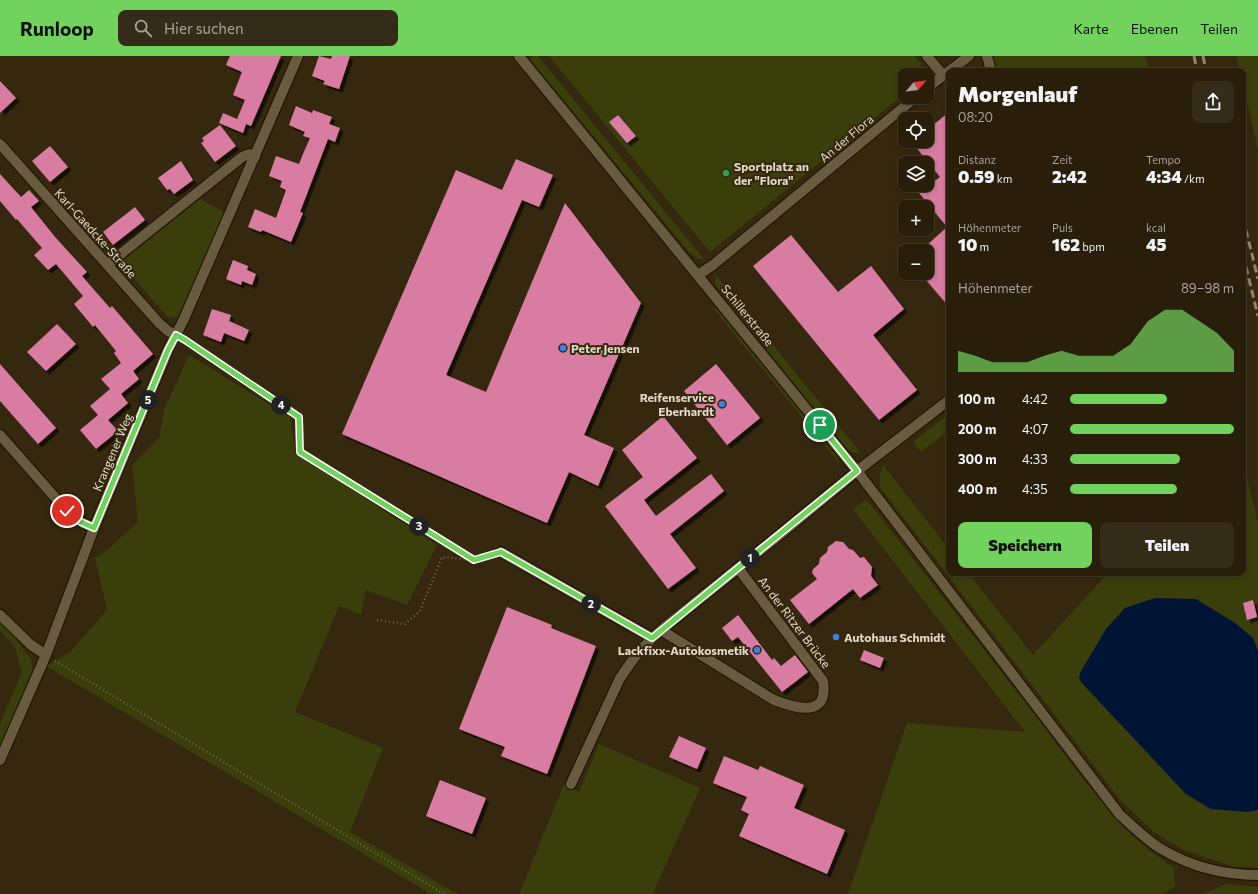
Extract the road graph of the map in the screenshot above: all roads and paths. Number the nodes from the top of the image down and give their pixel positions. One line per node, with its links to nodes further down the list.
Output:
1 (298, 56): 13 (street, Krangener Weg)
2 (519, 56): 15 (street, Schillerstraße)
3 (926, 56): 9 (street)
4 (969, 56): 6 (street)
5 (987, 56): 7 (street)
6 (953, 68)
7 (990, 68)
8 (946, 73): 9 (street)
9 (943, 75): 10 (street)
10 (934, 82)
11 (908, 104): 15 (street, An der Flora)
12 (0, 144): 14 (street, Karl-Gaedcke-Straße)
13 (255, 157): 14 (street); 16 (street, Krangener Weg)
14 (107, 265): 16 (street, Karl-Gaedcke-Straße)
15 (698, 275): 19 (street, Schillerstraße)
16 (176, 335): 20 (street, Krangener Weg); 22 (path)
17 (946, 402): 19 (street)
18 (0, 436): 20 (street)
19 (857, 471): 23 (street); 31 (street, Schillerstraße)
20 (94, 528): 28 (street, Krangener Weg)
21 (501, 552): 22 (path); 27 (street)
22 (474, 560): 25 (path)
23 (738, 568): 26 (street); 26 (street, An der Ritzer Brücke)
24 (0, 615): 28 (street)
25 (377, 620)
26 (661, 630): 27 (street)
27 (652, 638): 30 (street)
28 (46, 655): 29 (street, Krangener Weg); 32 (path)
29 (0, 760)
30 (571, 784)
31 (1258, 875)
32 (444, 894)

